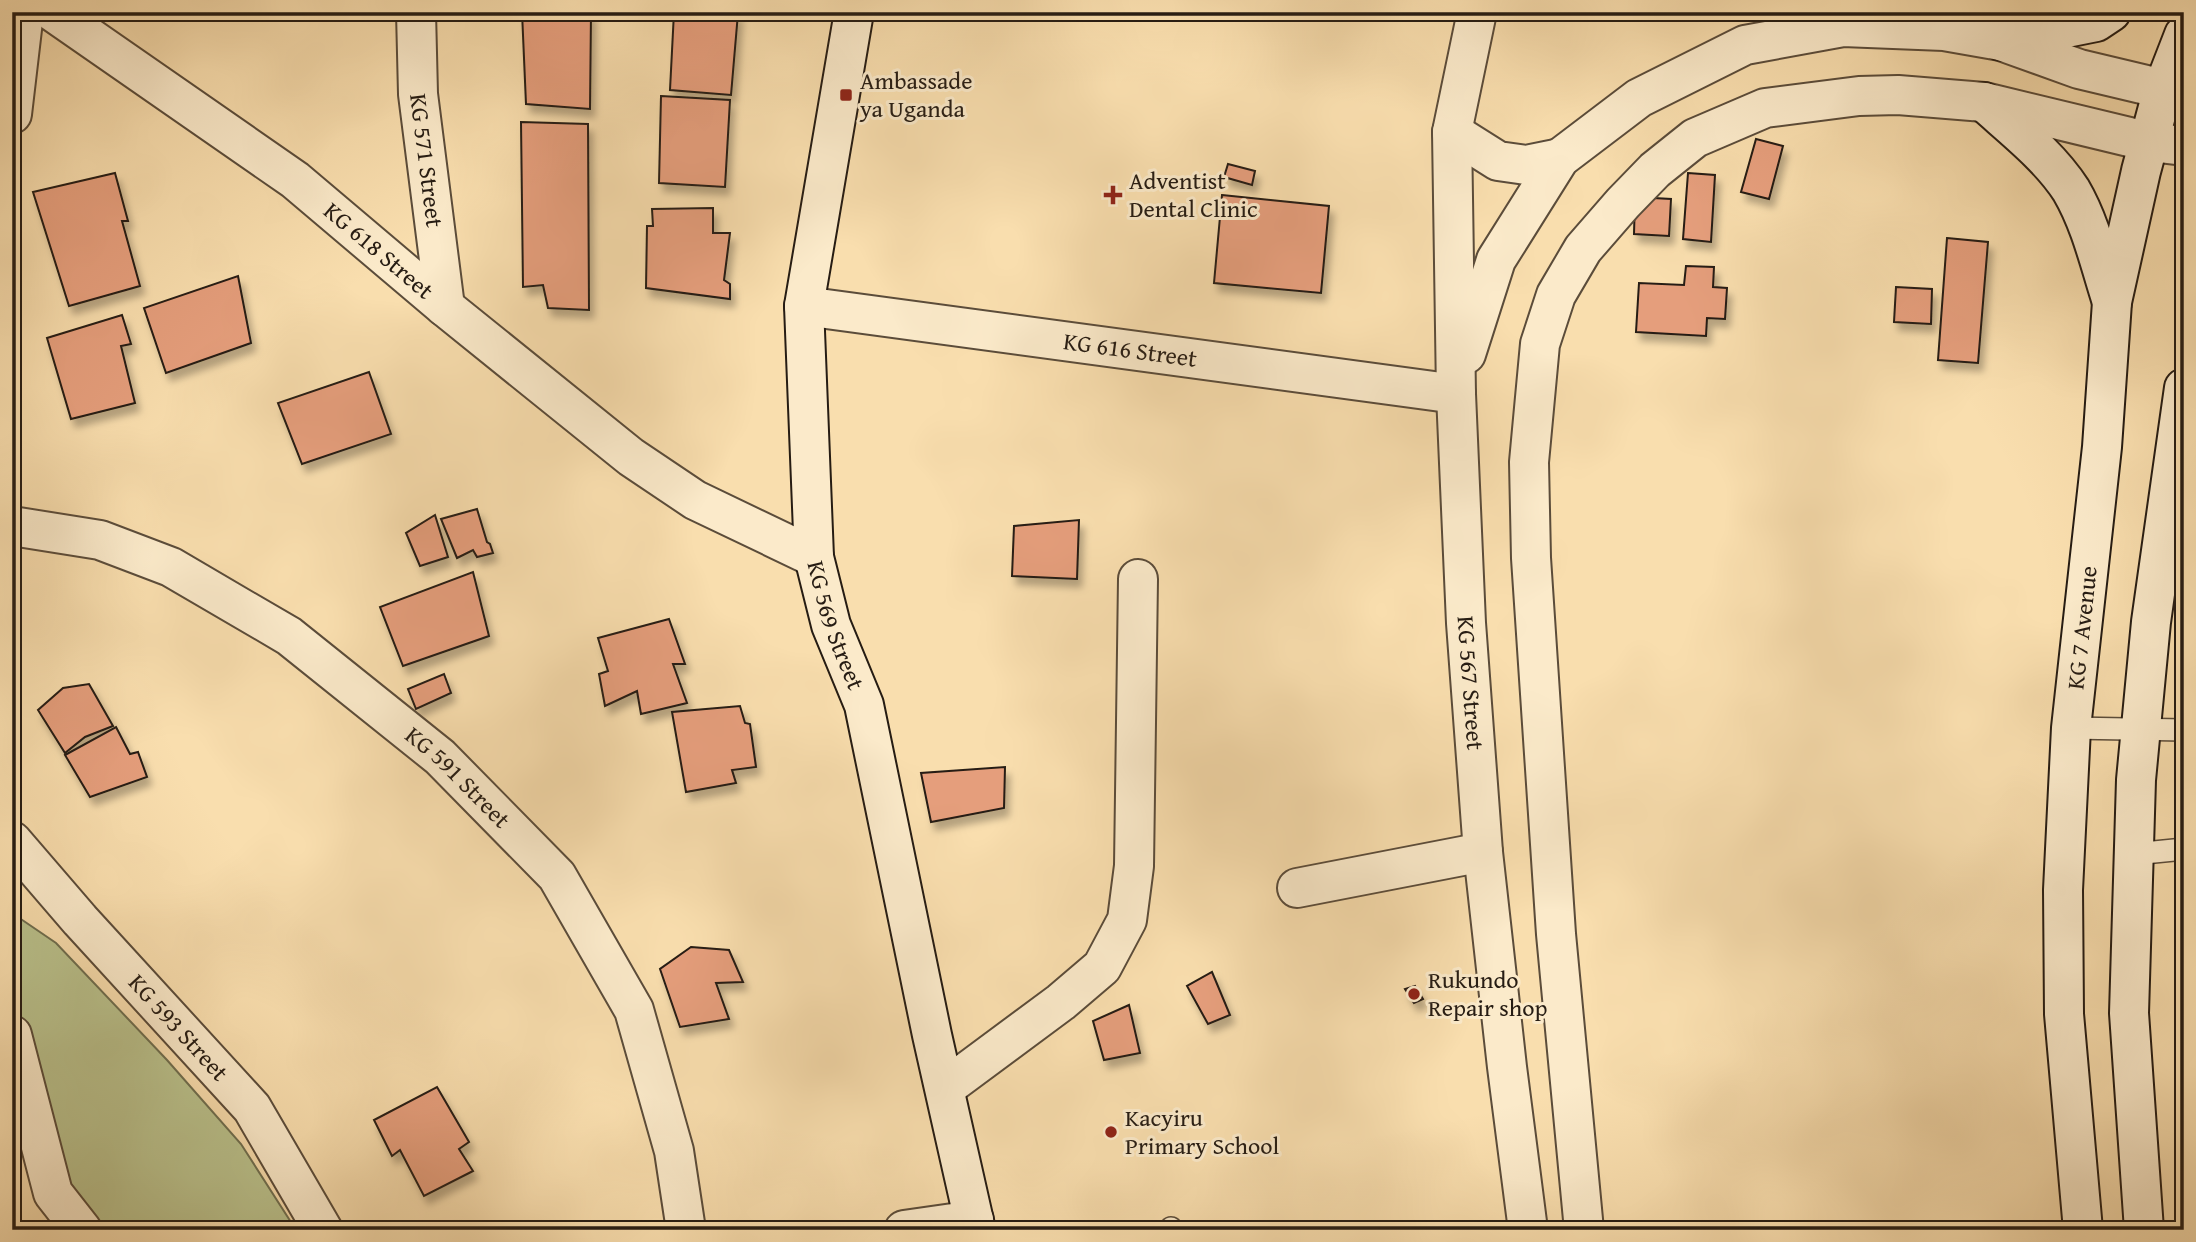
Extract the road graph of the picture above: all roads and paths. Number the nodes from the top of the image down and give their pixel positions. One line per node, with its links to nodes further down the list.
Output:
1 (24, 12): 11 (street)
2 (53, 12): 17 (street, KG 618 Street)
3 (416, 12): 17 (street, KG 571 Street)
4 (854, 12): 16 (street, KG 569 Street)
5 (1477, 12): 12 (street, KG 567 Street)
6 (2111, 12): 8 (street)
7 (2184, 35): 9 (street, KG 7 Avenue)
8 (2001, 41): 9 (street); 14 (street)
9 (2174, 90): 13 (street, KG 7 Avenue)
10 (1984, 102): 13 (street); 15 (street); 39 (street)
11 (12, 114)
12 (1452, 132): 14 (street); 19 (street, KG 567 Street)
13 (2167, 144): 15 (street, KG 7 Avenue)
14 (1560, 158): 19 (street)
15 (2112, 302): 23 (street, KG 7 Avenue)
16 (804, 306): 19 (street, KG 616 Street); 21 (street, KG 569 Street)
17 (445, 307): 21 (street, KG 618 Street)
18 (2184, 388): 25 (street)
19 (1456, 394): 28 (street, KG 567 Street)
20 (12, 526): 36 (street, KG 591 Street)
21 (814, 557): 32 (street, KG 569 Street)
22 (1138, 579): 32 (street)
23 (2071, 728): 25 (lane); 40 (street, KG 7 Avenue)
24 (2184, 730): 25 (lane)
25 (2141, 731): 29 (street)
26 (12, 841): 35 (street, KG 593 Street)
27 (2184, 849): 29 (lane)
28 (1483, 852): 30 (street); 38 (street, KG 567 Street)
29 (2134, 854): 41 (street)
30 (1297, 888)
31 (12, 1035): 34 (street)
32 (945, 1088): 33 (street, KG 569 Street)
33 (975, 1225): 37 (street)
34 (82, 1230)
35 (323, 1230)
36 (686, 1230)
37 (904, 1230)
38 (1528, 1230)
39 (1584, 1230)
40 (2083, 1230)
41 (2144, 1230)

